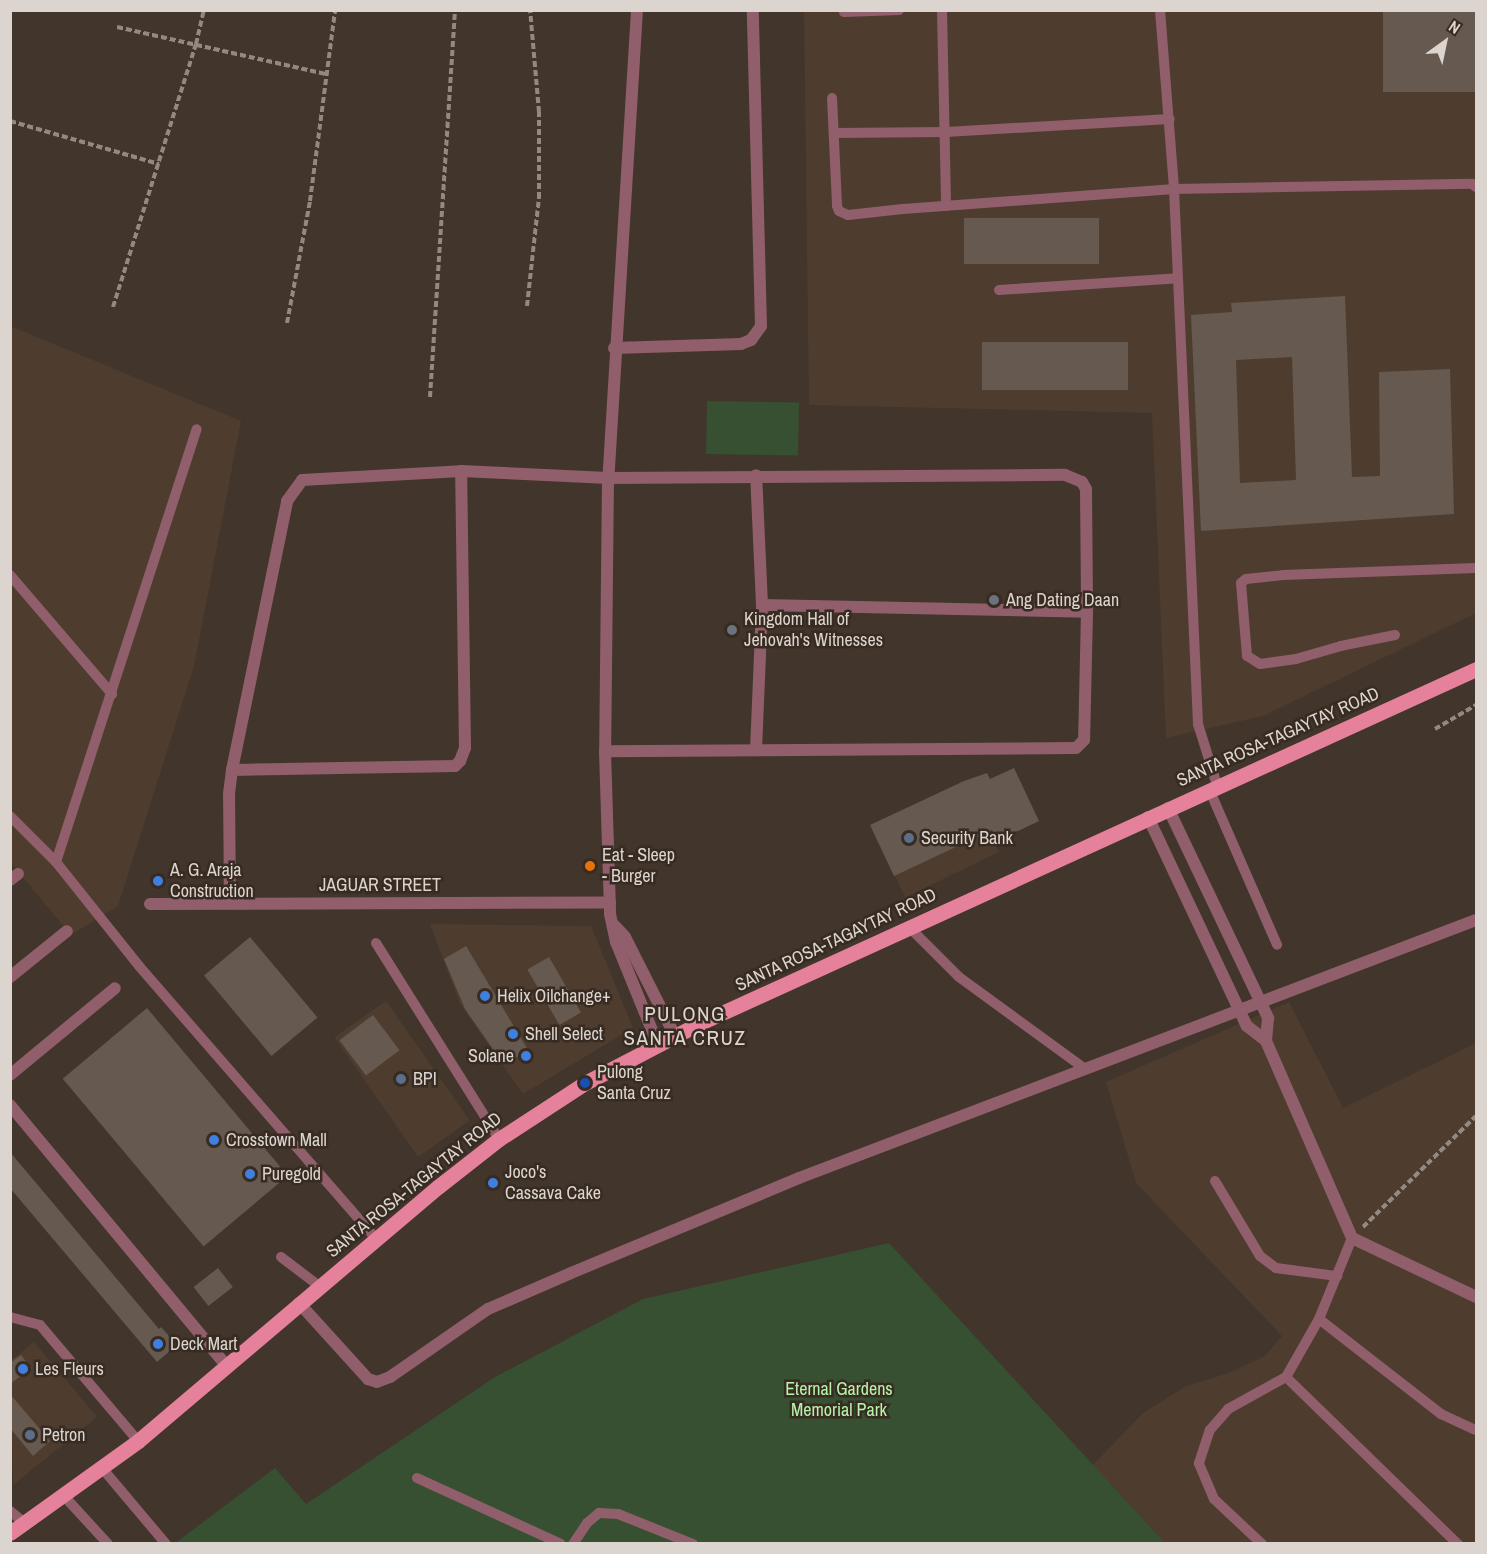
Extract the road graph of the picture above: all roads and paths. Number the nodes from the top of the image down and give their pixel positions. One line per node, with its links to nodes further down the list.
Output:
1 (204, 10): 12 (path)
2 (335, 10): 13 (path)
3 (455, 10): 29 (path)
4 (530, 10): 25 (path)
5 (637, 10): 28 (street)
6 (753, 10): 28 (street)
7 (899, 10): 10 (lane)
8 (942, 10): 17 (lane)
9 (1160, 10): 15 (lane)
10 (844, 12)
11 (117, 27): 12 (path)
12 (196, 45): 13 (path); 19 (path)
13 (326, 74): 27 (path)
14 (832, 98): 18 (lane)
15 (1170, 119): 17 (lane); 21 (lane)
16 (10, 121): 19 (path)
17 (946, 132): 18 (lane); 22 (lane)
18 (835, 133): 22 (lane)
19 (159, 164): 26 (path)
20 (1476, 186): 21 (lane)
21 (1174, 189): 22 (lane); 23 (lane)
22 (946, 206)
23 (1178, 278): 24 (lane); 46 (lane)
24 (999, 290)
25 (527, 306)
26 (113, 307)
27 (287, 323)
28 (614, 348): 33 (street)
29 (430, 398)
30 (197, 429): 40 (lane)
31 (461, 471): 33 (street); 45 (street); 45 (street)
32 (756, 475): 33 (street); 36 (street); 37 (street)
33 (608, 478): 44 (street)
34 (1476, 568): 38 (lane)
35 (10, 575): 40 (lane)
36 (762, 605): 37 (street); 43 (street)
37 (1087, 612): 43 (street)
38 (1395, 635)
39 (1476, 669): 46 (main road, SANTA ROSA-TAGAYTAY ROAD)
40 (112, 694): 50 (lane)
41 (1476, 705): 42 (path)
42 (1435, 729)
43 (756, 750): 44 (street)
44 (606, 751): 52 (street)
45 (232, 770): 51 (street)
46 (1213, 787): 47 (main road, SANTA ROSA-TAGAYTAY ROAD); 59 (lane)
47 (1168, 808): 49 (main road, SANTA ROSA-TAGAYTAY ROAD); 62 (street)
48 (10, 816): 50 (lane)
49 (1148, 818): 56 (main road, SANTA ROSA-TAGAYTAY ROAD); 63 (street)
50 (56, 862): 74 (lane)
51 (230, 903): 52 (street, JAGUAR STREET); 53 (street, JAGUAR STREET)
52 (610, 903): 55 (street)
53 (150, 904)
54 (1476, 920): 62 (street)
55 (613, 924): 64 (street); 66 (street)
56 (910, 928): 64 (main road, SANTA ROSA-TAGAYTAY ROAD); 67 (lane)
57 (67, 931): 60 (street)
58 (376, 943): 71 (lane)
59 (1277, 945)
60 (10, 977)
61 (115, 988): 68 (street)
62 (1261, 1002): 63 (street); 65 (street)
63 (1239, 1010): 65 (street); 67 (street)
64 (675, 1036): 66 (main road, SANTA ROSA-TAGAYTAY ROAD)
65 (1266, 1041): 73 (street)
66 (658, 1045): 71 (main road, SANTA ROSA-TAGAYTAY ROAD)
67 (1084, 1068): 79 (street)
68 (10, 1075)
69 (10, 1105): 82 (street)
70 (1476, 1116): 73 (path)
71 (499, 1139): 74 (main road, SANTA ROSA-TAGAYTAY ROAD)
72 (1215, 1181): 76 (lane)
73 (1352, 1238): 76 (lane); 78 (street)
74 (376, 1239): 77 (main road, SANTA ROSA-TAGAYTAY ROAD)
75 (281, 1257): 77 (lane)
76 (1337, 1276): 81 (lane)
77 (318, 1286): 79 (main road, SANTA ROSA-TAGAYTAY ROAD)
78 (1476, 1297)
79 (299, 1303): 82 (main road, SANTA ROSA-TAGAYTAY ROAD)
80 (10, 1317): 85 (lane)
81 (1319, 1319): 83 (lane); 84 (lane)
82 (227, 1366): 85 (main road, SANTA ROSA-TAGAYTAY ROAD)
83 (1286, 1377): 97 (lane); 98 (lane)
84 (1476, 1430)
85 (138, 1441): 86 (main road, SANTA ROSA-TAGAYTAY ROAD)
86 (102, 1468): 88 (main road, SANTA ROSA-TAGAYTAY ROAD); 93 (lane)
87 (417, 1478): 94 (lane)
88 (64, 1496): 90 (main road, SANTA ROSA-TAGAYTAY ROAD); 92 (lane)
89 (10, 1511): 90 (lane)
90 (25, 1523): 91 (main road, SANTA ROSA-TAGAYTAY ROAD)
91 (10, 1533)
92 (108, 1544)
93 (166, 1544)
94 (561, 1544)
95 (573, 1544): 96 (lane)
96 (693, 1544)
97 (1262, 1544)
98 (1458, 1544)

